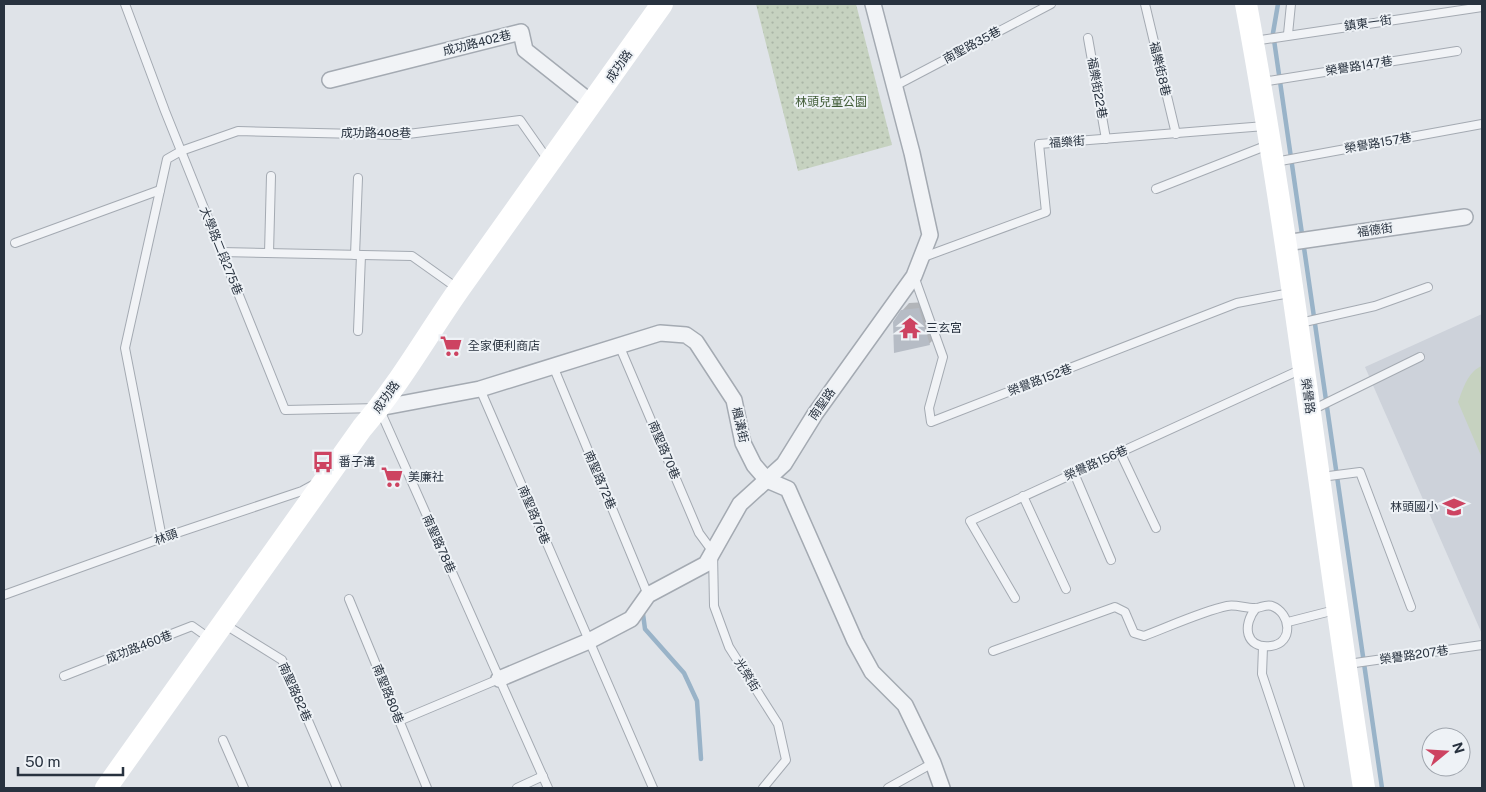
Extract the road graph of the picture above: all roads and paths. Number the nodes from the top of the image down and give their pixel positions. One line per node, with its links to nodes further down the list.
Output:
1 (125, 4): 21 (lane, 大學路二段275巷)
2 (662, 4): 16 (main road, 成功路)
3 (873, 4): 15 (street, 南聖路)
4 (1051, 4): 15 (lane, 南聖路35巷)
5 (1145, 4): 18 (lane, 福樂街8巷)
6 (1246, 4): 11 (main road, 榮譽路)
7 (1291, 4): 9 (lane)
8 (1482, 7): 9 (lane, 鎮東一街)
9 (1288, 34): 11 (lane, 鎮東一街)
10 (1088, 38): 19 (lane, 福樂街22巷)
11 (1253, 41): 14 (main road, 榮譽路)
12 (1458, 50): 14 (lane, 榮譽路147巷)
13 (330, 80): 16 (street, 成功路402巷)
14 (1260, 82): 20 (main road, 榮譽路)
15 (893, 87): 33 (street, 南聖路)
16 (593, 104): 22 (main road, 成功路)
17 (1482, 124): 20 (lane, 榮譽路157巷)
18 (1176, 134): 19 (lane, 福樂街); 20 (lane, 福樂街)
19 (1106, 139): 33 (lane, 福樂街)
20 (1270, 144): 25 (lane); 29 (main road, 榮譽路)
21 (181, 151): 22 (lane, 成功路408巷); 26 (lane); 30 (lane, 大學路二段275巷)
22 (551, 163): 36 (main road, 成功路)
23 (271, 176): 31 (lane)
24 (358, 178): 32 (lane)
25 (1156, 189)
26 (160, 190): 28 (lane); 54 (lane)
27 (1465, 217): 29 (street, 福德街)
28 (15, 243)
29 (1285, 243): 37 (main road, 榮譽路)
30 (221, 252): 31 (lane); 45 (lane, 大學路二段275巷)
31 (269, 253): 32 (lane)
32 (358, 255): 36 (lane); 39 (lane)
33 (921, 258): 34 (street, 南聖路)
34 (914, 276): 37 (lane, 榮譽路152巷); 51 (street, 南聖路)
35 (1428, 287): 38 (lane)
36 (459, 290): 45 (main road, 成功路)
37 (1294, 292): 38 (main road, 榮譽路)
38 (1298, 323): 43 (main road, 榮譽路)
39 (358, 331)
40 (619, 345): 42 (street, 楓溝街); 51 (street, 楓溝街); 55 (lane, 南聖路70巷)
41 (1420, 357): 46 (lane)
42 (553, 366): 44 (street, 楓溝街); 59 (lane, 南聖路72巷)
43 (1304, 369): 46 (main road, 榮譽路); 47 (lane, 榮譽路156巷)
44 (480, 389): 45 (street, 楓溝街); 67 (lane, 南聖路76巷)
45 (379, 408): 49 (main road, 成功路); 73 (lane, 南聖路78巷)
46 (1310, 411): 50 (main road, 榮譽路)
47 (1120, 452): 48 (lane, 榮譽路156巷); 53 (lane)
48 (1074, 473): 52 (lane, 榮譽路156巷); 56 (lane)
49 (328, 477): 54 (lane, 林頭); 66 (main road, 成功路)
50 (1319, 477): 62 (lane); 64 (main road, 榮譽路)
51 (767, 480): 55 (street, 南聖路); 76 (street, 楓溝街)
52 (1023, 496): 57 (lane); 60 (lane, 榮譽路156巷)
53 (1156, 528)
54 (162, 538): 58 (lane, 林頭)
55 (713, 552): 59 (street, 南聖路); 85 (lane, 光榮街)
56 (1111, 560)
57 (1066, 589)
58 (4, 595)
59 (648, 595): 67 (street, 南聖路)
60 (1015, 598)
61 (349, 599): 74 (lane, 南聖路80巷)
62 (1411, 607)
63 (1256, 608): 65 (lane); 69 (lane); 70 (lane)
64 (1337, 609): 65 (lane); 71 (main road, 榮譽路)
65 (1288, 622): 69 (lane)
66 (216, 631): 72 (lane, 成功路460巷); 78 (main road, 成功路); 80 (lane, 南聖路82巷)
67 (589, 641): 73 (street, 南聖路); 84 (lane, 南聖路76巷)
68 (1482, 645): 71 (lane, 榮譽路207巷)
69 (1263, 647): 88 (lane)
70 (993, 651)
71 (1345, 665): 89 (main road, 榮譽路)
72 (64, 676)
73 (499, 679): 74 (lane); 77 (lane, 南聖路78巷)
74 (399, 721): 81 (lane, 南聖路80巷)
75 (223, 740): 79 (lane)
76 (933, 763): 86 (lane); 87 (street, 楓溝街)
77 (542, 776): 82 (lane); 83 (lane, 南聖路78巷)
78 (106, 788)
79 (244, 788)
80 (337, 788)
81 (428, 788)
82 (517, 788)
83 (548, 788)
84 (653, 788)
85 (764, 788)
86 (888, 788)
87 (942, 788)
88 (1300, 788)
89 (1364, 788)

